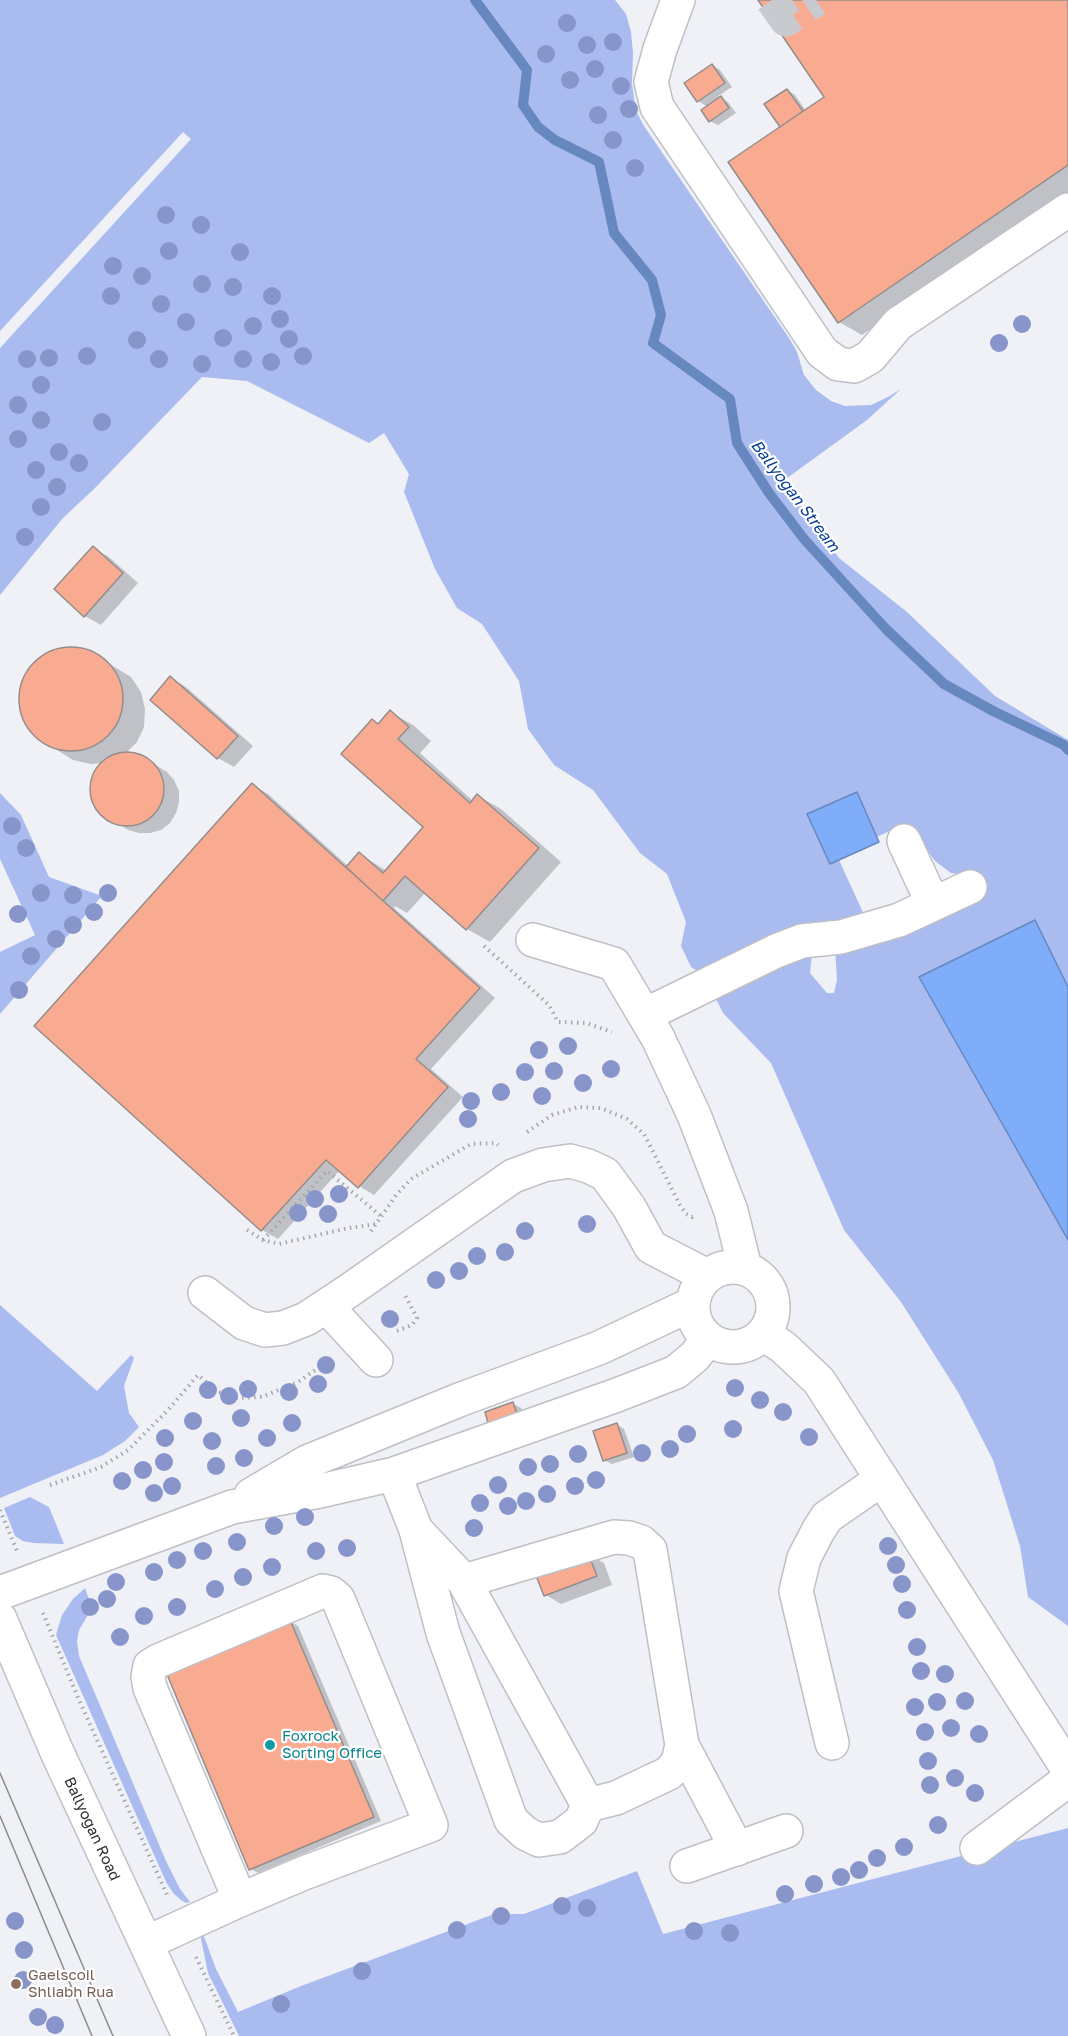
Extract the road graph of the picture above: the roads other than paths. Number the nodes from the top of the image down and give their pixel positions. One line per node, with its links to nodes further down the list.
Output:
1 (678, 0): 2 (street)
2 (1068, 210)
3 (904, 841): 5 (street)
4 (970, 887): 5 (street)
5 (933, 904): 7 (street)
6 (533, 940): 7 (street)
7 (645, 1015): 8 (street)
8 (745, 1268): 9 (street); 13 (street)
9 (707, 1276): 11 (street); 12 (street)
10 (205, 1293): 12 (street)
11 (692, 1304): 14 (street); 18 (street)
12 (326, 1306): 15 (street)
13 (764, 1334): 14 (street); 17 (street)
14 (709, 1339): 16 (street)
15 (376, 1360)
16 (394, 1474): 18 (street); 19 (street)
17 (882, 1479): 23 (street); 25 (street)
18 (232, 1507): 21 (street)
19 (416, 1530): 20 (street); 27 (street)
20 (464, 1581): 24 (street); 27 (street)
21 (15, 1587)
22 (0, 1619): 33 (street, Ballyogan Road)
23 (832, 1743)
24 (682, 1745): 27 (street); 30 (street)
25 (1068, 1769)
26 (1068, 1780): 29 (street)
27 (588, 1806)
28 (786, 1831): 30 (street)
29 (977, 1848)
30 (737, 1849): 31 (street)
31 (687, 1866)
32 (240, 1900): 32 (street); 33 (street)
33 (146, 1943): 34 (street, Ballyogan Road)
34 (189, 2036)

